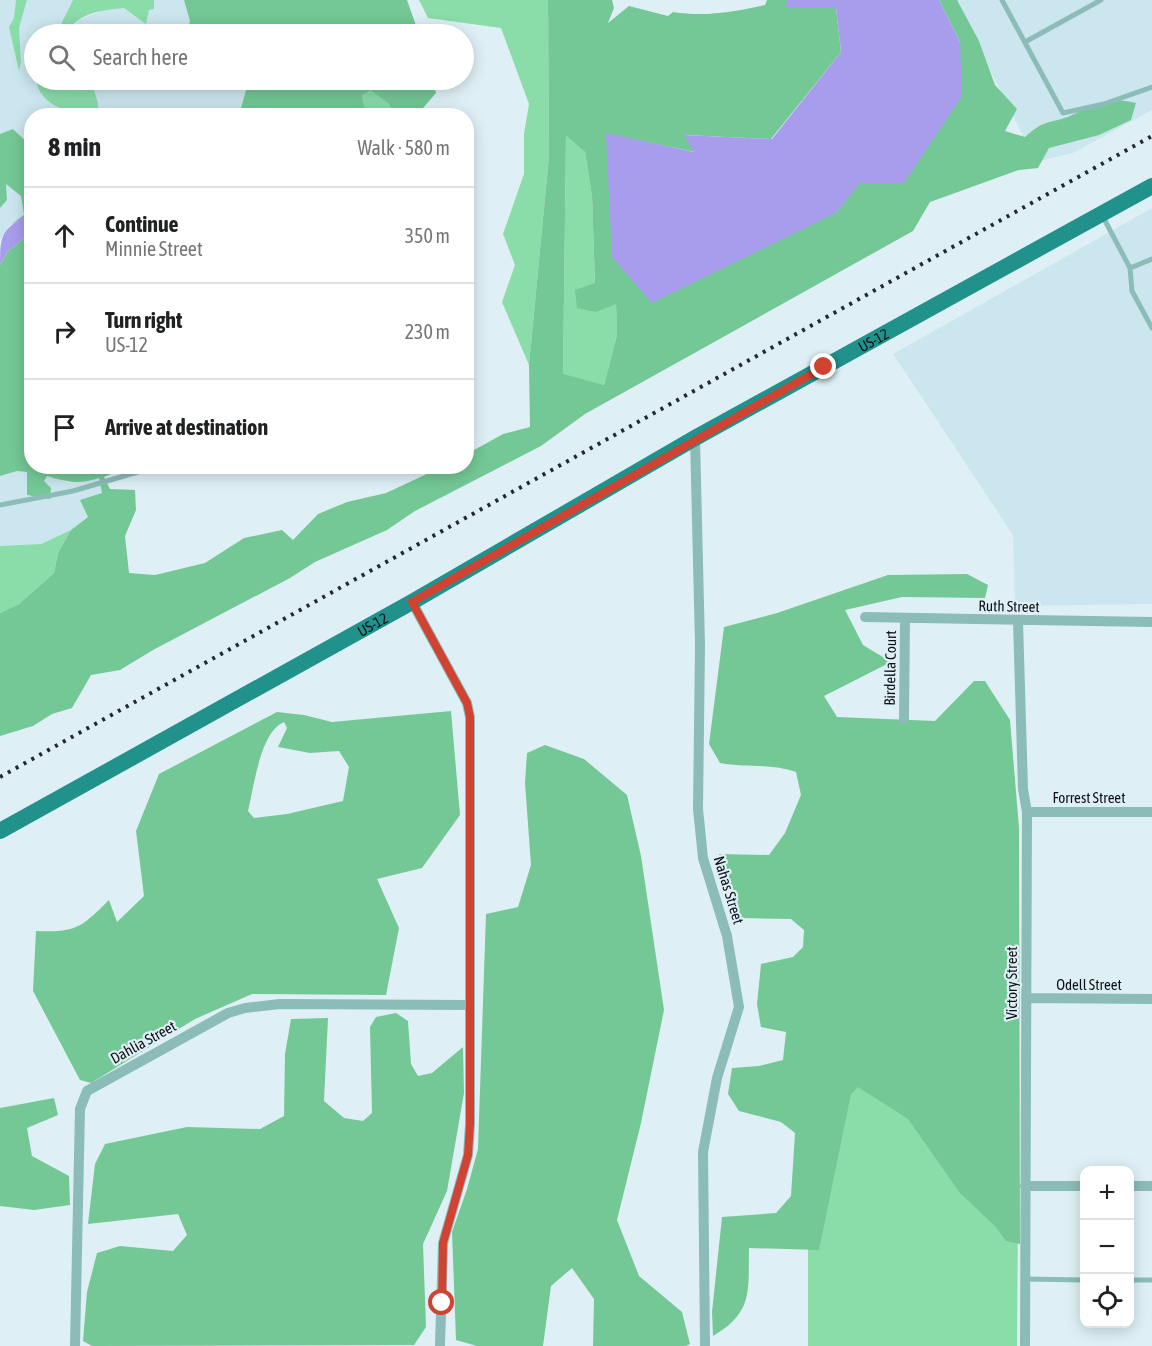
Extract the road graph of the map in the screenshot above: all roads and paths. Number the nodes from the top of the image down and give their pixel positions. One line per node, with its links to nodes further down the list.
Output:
1 (1002, 0): 3 (lane)
2 (1101, 0): 3 (lane)
3 (1025, 42): 4 (lane)
4 (1152, 87)
5 (1152, 186): 6 (main road, US-12)
6 (1101, 213): 8 (lane); 10 (main road, US-12)
7 (1152, 259): 8 (lane)
8 (1130, 268): 9 (lane)
9 (1152, 328)
10 (695, 438): 13 (main road, US-12); 35 (street, Nahas Street)
11 (131, 474): 12 (lane)
12 (0, 505)
13 (412, 602): 21 (main road, US-12); 24 (street)
14 (865, 617): 15 (street, Ruth Street)
15 (905, 618): 16 (street, Ruth Street); 18 (street, Birdella Court)
16 (1018, 621): 17 (street, Ruth Street); 19 (street, Victory Street)
17 (1152, 622)
18 (904, 719)
19 (1027, 812): 20 (street, Forrest Street); 22 (street, Victory Street)
20 (1152, 812)
21 (0, 831)
22 (1026, 999): 23 (street, Odell Street); 25 (street, Victory Street)
23 (1152, 999)
24 (468, 1005): 33 (street, Dahlia Street); 34 (street)
25 (1025, 1186): 26 (street); 29 (street, Victory Street)
26 (1080, 1186)
27 (1134, 1186): 28 (street)
28 (1152, 1186)
29 (1025, 1279): 30 (lane); 36 (street, Victory Street)
30 (1080, 1280)
31 (1134, 1280): 32 (lane)
32 (1152, 1280)
33 (75, 1346)
34 (440, 1346)
35 (705, 1346)
36 (1025, 1346)

